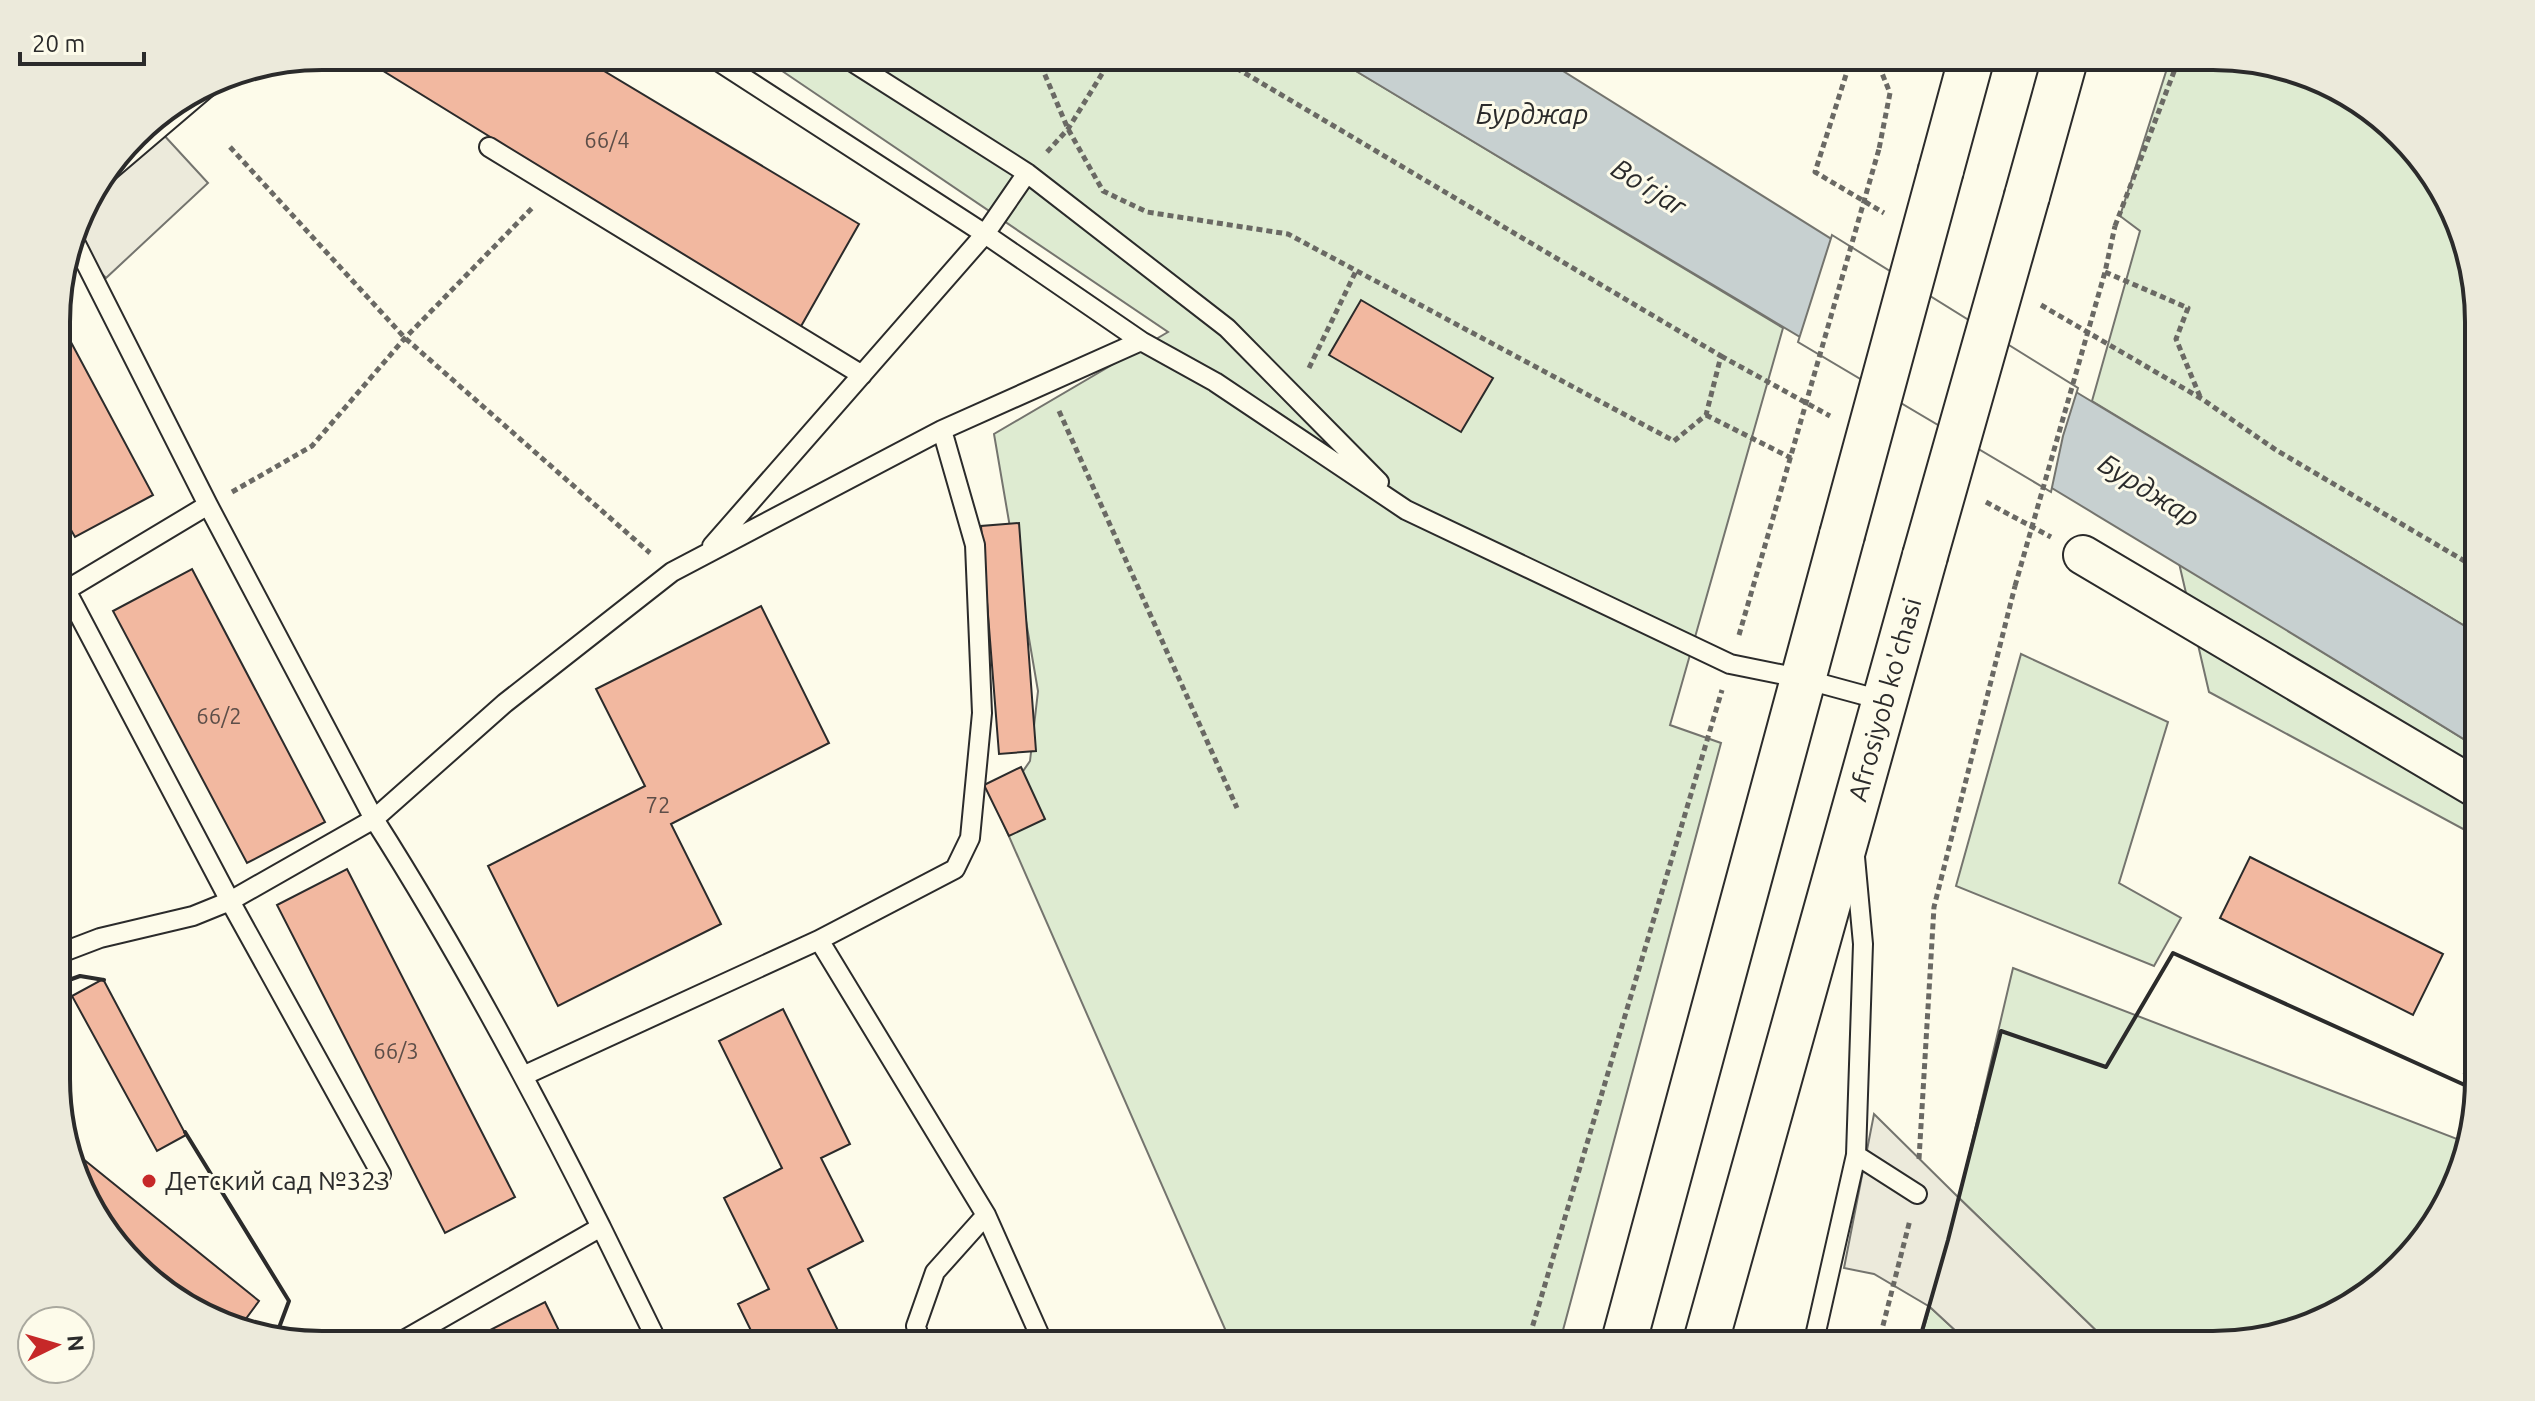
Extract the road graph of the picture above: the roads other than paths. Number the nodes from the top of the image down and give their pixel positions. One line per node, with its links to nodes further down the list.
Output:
1 (1968, 70): 18 (main road, bridge)
2 (2062, 70): 19 (main road, Afrosiyob ko'chasi, bridge)
3 (733, 71): 7 (lane)
4 (866, 71): 6 (lane)
5 (489, 147): 10 (lane)
6 (1027, 173): 7 (lane); 13 (lane)
7 (985, 234): 9 (lane); 10 (lane)
8 (80, 253): 12 (lane)
9 (1141, 341): 11 (lane); 13 (lane)
10 (862, 375): 14 (lane)
11 (942, 430): 14 (lane); 24 (lane)
12 (208, 505): 16 (lane); 22 (lane)
13 (1406, 510): 18 (lane)
14 (705, 554): 22 (lane)
15 (2083, 555): 20 (street)
16 (71, 582)
17 (71, 605): 23 (lane)
18 (1804, 679): 19 (lane); 32 (main road)
19 (1885, 701): 21 (main road, Afrosiyob ko'chasi)
20 (2465, 781)
21 (1852, 818): 27 (lane); 33 (main road, Afrosiyob ko'chasi)
22 (374, 819): 23 (lane); 26 (lane)
23 (230, 901): 25 (lane); 28 (lane)
24 (819, 940): 26 (lane); 30 (lane)
25 (70, 949)
26 (525, 1075): 31 (lane)
27 (1856, 1155): 29 (lane); 34 (lane)
28 (381, 1174)
29 (1917, 1194)
30 (986, 1215): 37 (lane); 38 (lane)
31 (601, 1227): 35 (lane); 36 (lane)
32 (1627, 1330)
33 (1709, 1330)
34 (1816, 1330)
35 (420, 1331)
36 (652, 1331)
37 (917, 1331)
38 (1038, 1331)

